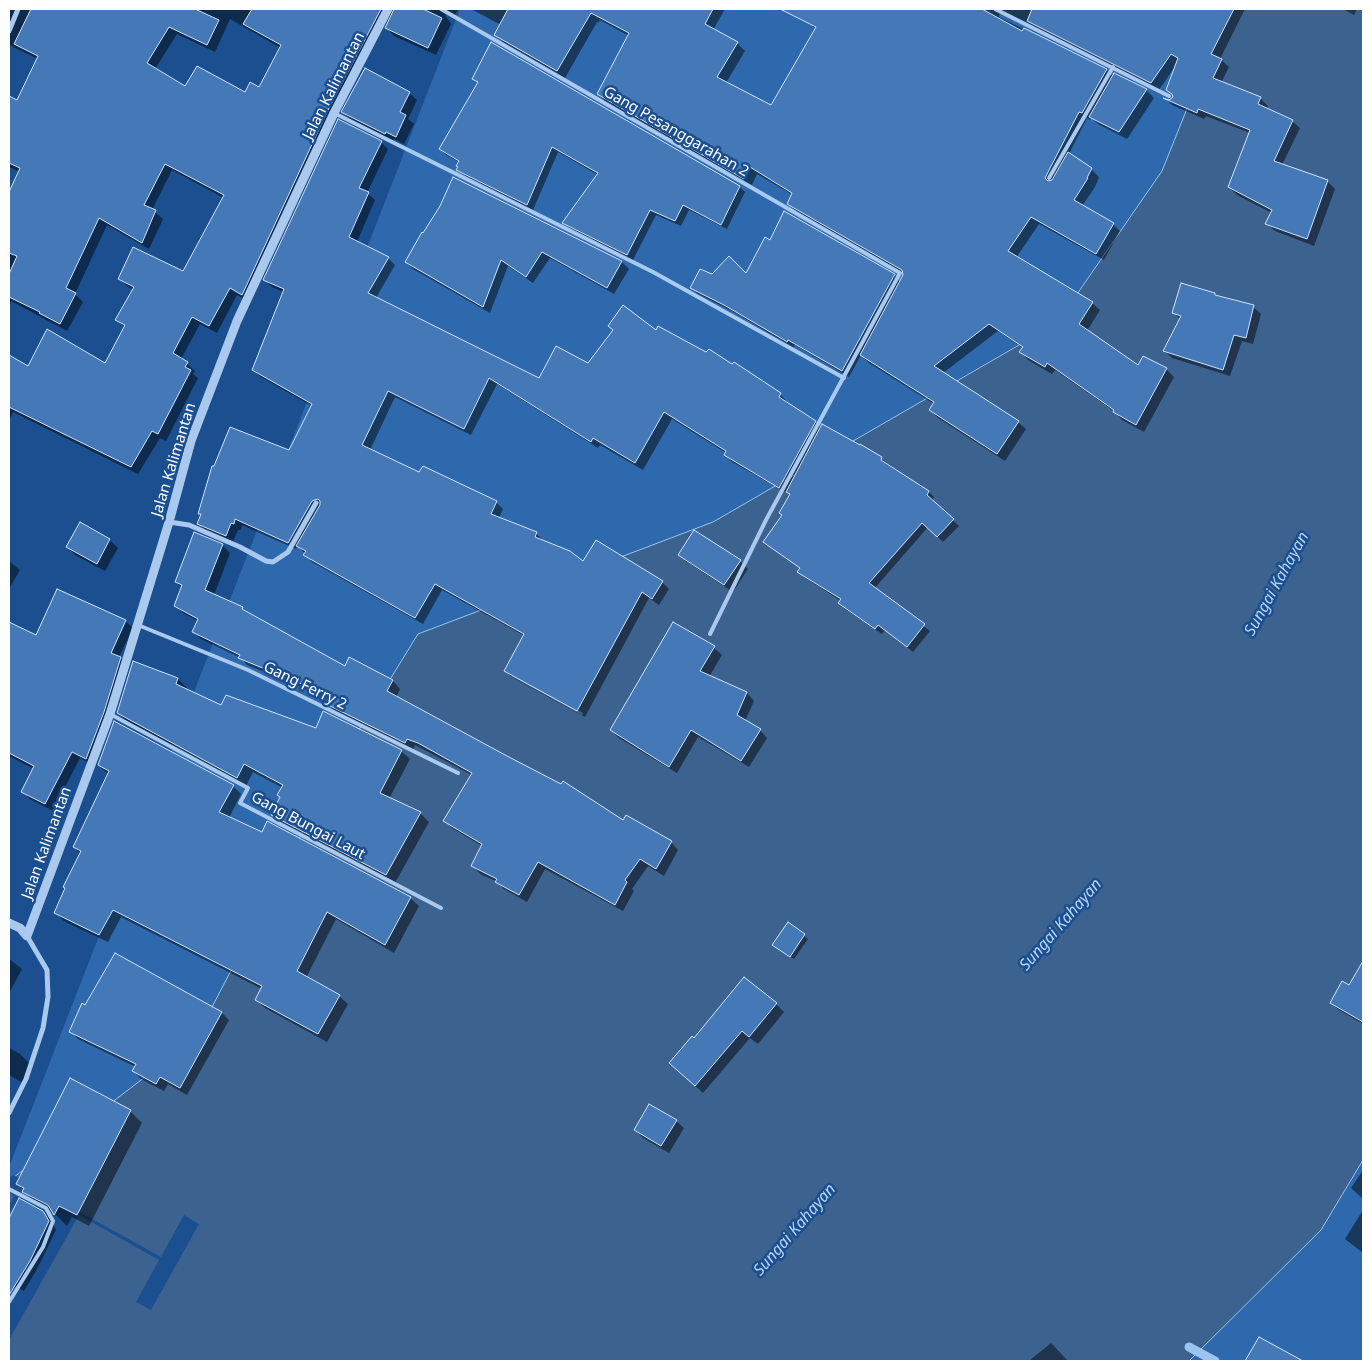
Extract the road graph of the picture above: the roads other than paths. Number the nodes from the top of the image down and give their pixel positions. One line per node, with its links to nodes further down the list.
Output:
1 (18, 9): 5 (street)
2 (388, 9): 8 (street, Jalan Kalimantan)
3 (441, 9): 10 (lane, Gang Pesanggarahan 2)
4 (994, 9): 6 (lane)
5 (9, 31)
6 (1112, 67): 7 (lane); 9 (lane)
7 (1169, 96)
8 (334, 113): 10 (lane); 12 (street, Jalan Kalimantan)
9 (1050, 178)
10 (844, 378): 14 (lane)
11 (316, 503): 12 (street)
12 (169, 522): 13 (street, Jalan Kalimantan)
13 (138, 625): 15 (street, Jalan Kalimantan); 16 (lane, Gang Ferry 2)
14 (710, 634)
15 (110, 714): 17 (lane, Gang Bungai Laut); 19 (street, Jalan Kalimantan)
16 (458, 774)
17 (440, 908)
18 (9, 923): 19 (street)
19 (27, 936): 20 (street)
20 (9, 1113)
21 (9, 1189): 22 (lane)
22 (9, 1302)

